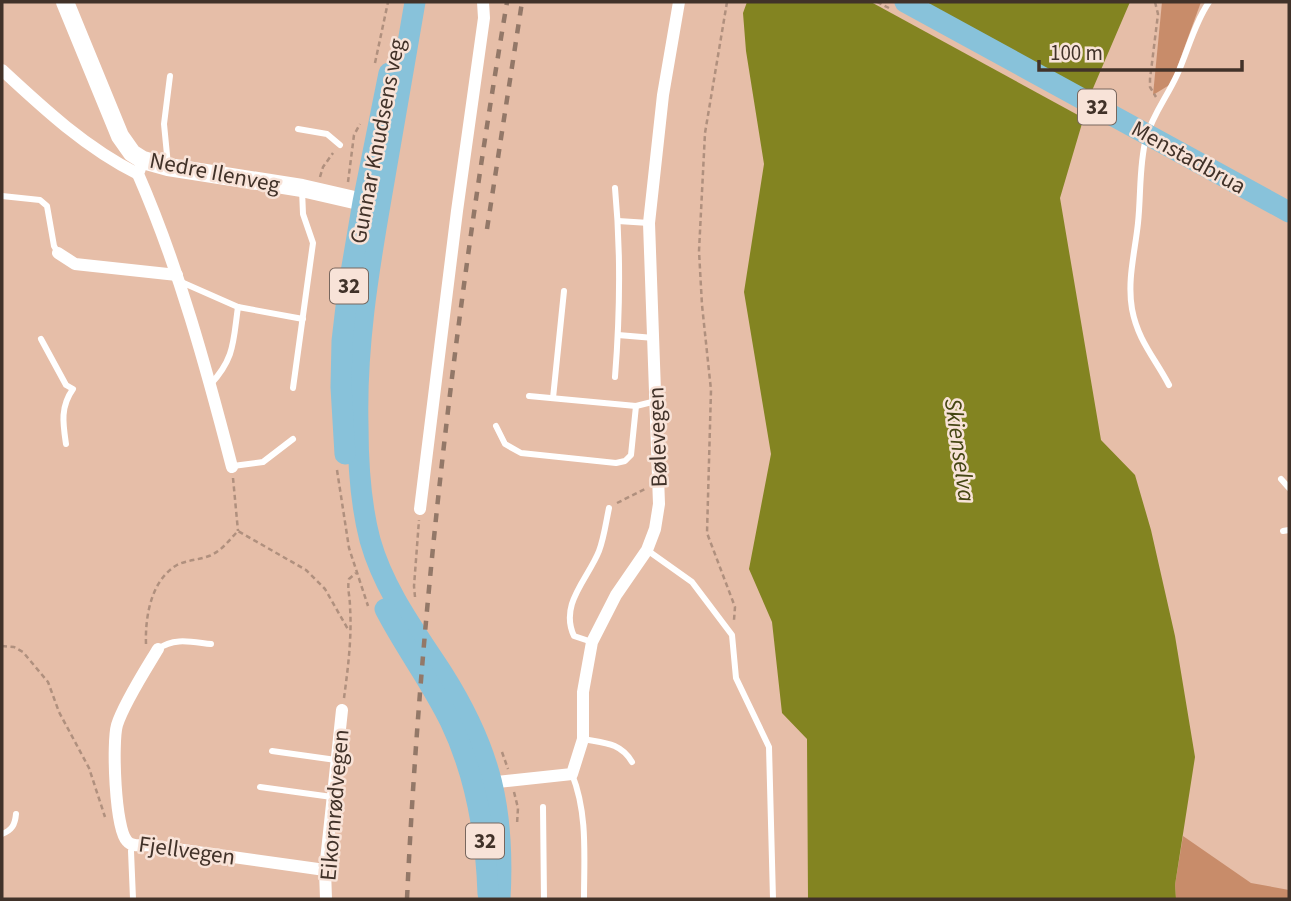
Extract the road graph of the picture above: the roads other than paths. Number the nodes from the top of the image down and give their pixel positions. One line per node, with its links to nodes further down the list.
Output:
1 (65, 2): 12 (street, Nedre Ilenveg)
2 (406, 2): 17 (main road, Gunnar Knudsens veg / 32)
3 (415, 2): 17 (main road, Gunnar Knudsens veg / 32)
4 (482, 2): 44 (street)
5 (679, 2): 20 (street, Bølevegen)
6 (905, 2): 18 (main road, Menstadbrua / 32)
7 (1209, 2): 31 (lane)
8 (2, 70): 12 (street, Nedre Ilenveg)
9 (170, 76): 13 (lane)
10 (298, 129): 11 (lane)
11 (340, 145)
12 (141, 167): 13 (street, Nedre Ilenveg); 22 (street)
13 (168, 167): 15 (street, Nedre Ilenveg)
14 (614, 188): 19 (lane)
15 (310, 190): 17 (street, Nedre Ilenveg); 25 (lane)
16 (2, 196): 21 (lane)
17 (371, 204): 55 (main road, Gunnar Knudsens veg / 32)
18 (1289, 212)
19 (618, 221): 20 (lane); 26 (lane)
20 (649, 223): 27 (street, Bølevegen)
21 (58, 253): 22 (street)
22 (178, 278): 24 (lane); 30 (street)
23 (564, 291): 34 (lane)
24 (239, 307): 25 (lane); 30 (lane)
25 (303, 319): 32 (lane)
26 (618, 335): 27 (lane); 29 (lane)
27 (654, 338): 35 (street, Bølevegen)
28 (41, 339): 39 (lane)
29 (615, 377)
30 (210, 385): 40 (street)
31 (1169, 386)
32 (293, 388)
33 (529, 396): 34 (lane)
34 (554, 398): 36 (lane)
35 (656, 401): 36 (lane); 45 (street, Bølevegen)
36 (636, 406): 37 (lane)
37 (496, 426)
38 (293, 439): 40 (lane)
39 (66, 444)
40 (232, 467)
41 (1281, 479): 42 (lane)
42 (1289, 488)
43 (609, 508): 46 (lane)
44 (420, 509)
45 (647, 550): 46 (street, Bølevegen); 69 (lane)
46 (592, 642): 50 (street, Bølevegen)
47 (211, 644): 48 (lane)
48 (155, 655): 61 (street, Fjellvegen)
49 (342, 710): 52 (street, Eikornrødvegen)
50 (583, 739): 53 (lane); 54 (street, Bølevegen)
51 (272, 751): 52 (lane)
52 (336, 760): 57 (street, Eikornrødvegen)
53 (632, 762)
54 (572, 774): 55 (street); 68 (lane)
55 (483, 783): 65 (main road, 32); 66 (main road, 32)
56 (260, 787): 57 (lane)
57 (332, 797): 62 (street, Eikornrødvegen)
58 (543, 807): 67 (lane)
59 (16, 814): 60 (lane)
60 (2, 834)
61 (132, 848): 62 (street, Fjellvegen); 63 (lane)
62 (326, 870): 64 (street, Eikornrødvegen)
63 (134, 899)
64 (326, 899)
65 (488, 899)
66 (499, 899)
67 (544, 899)
68 (584, 899)
69 (773, 899)

